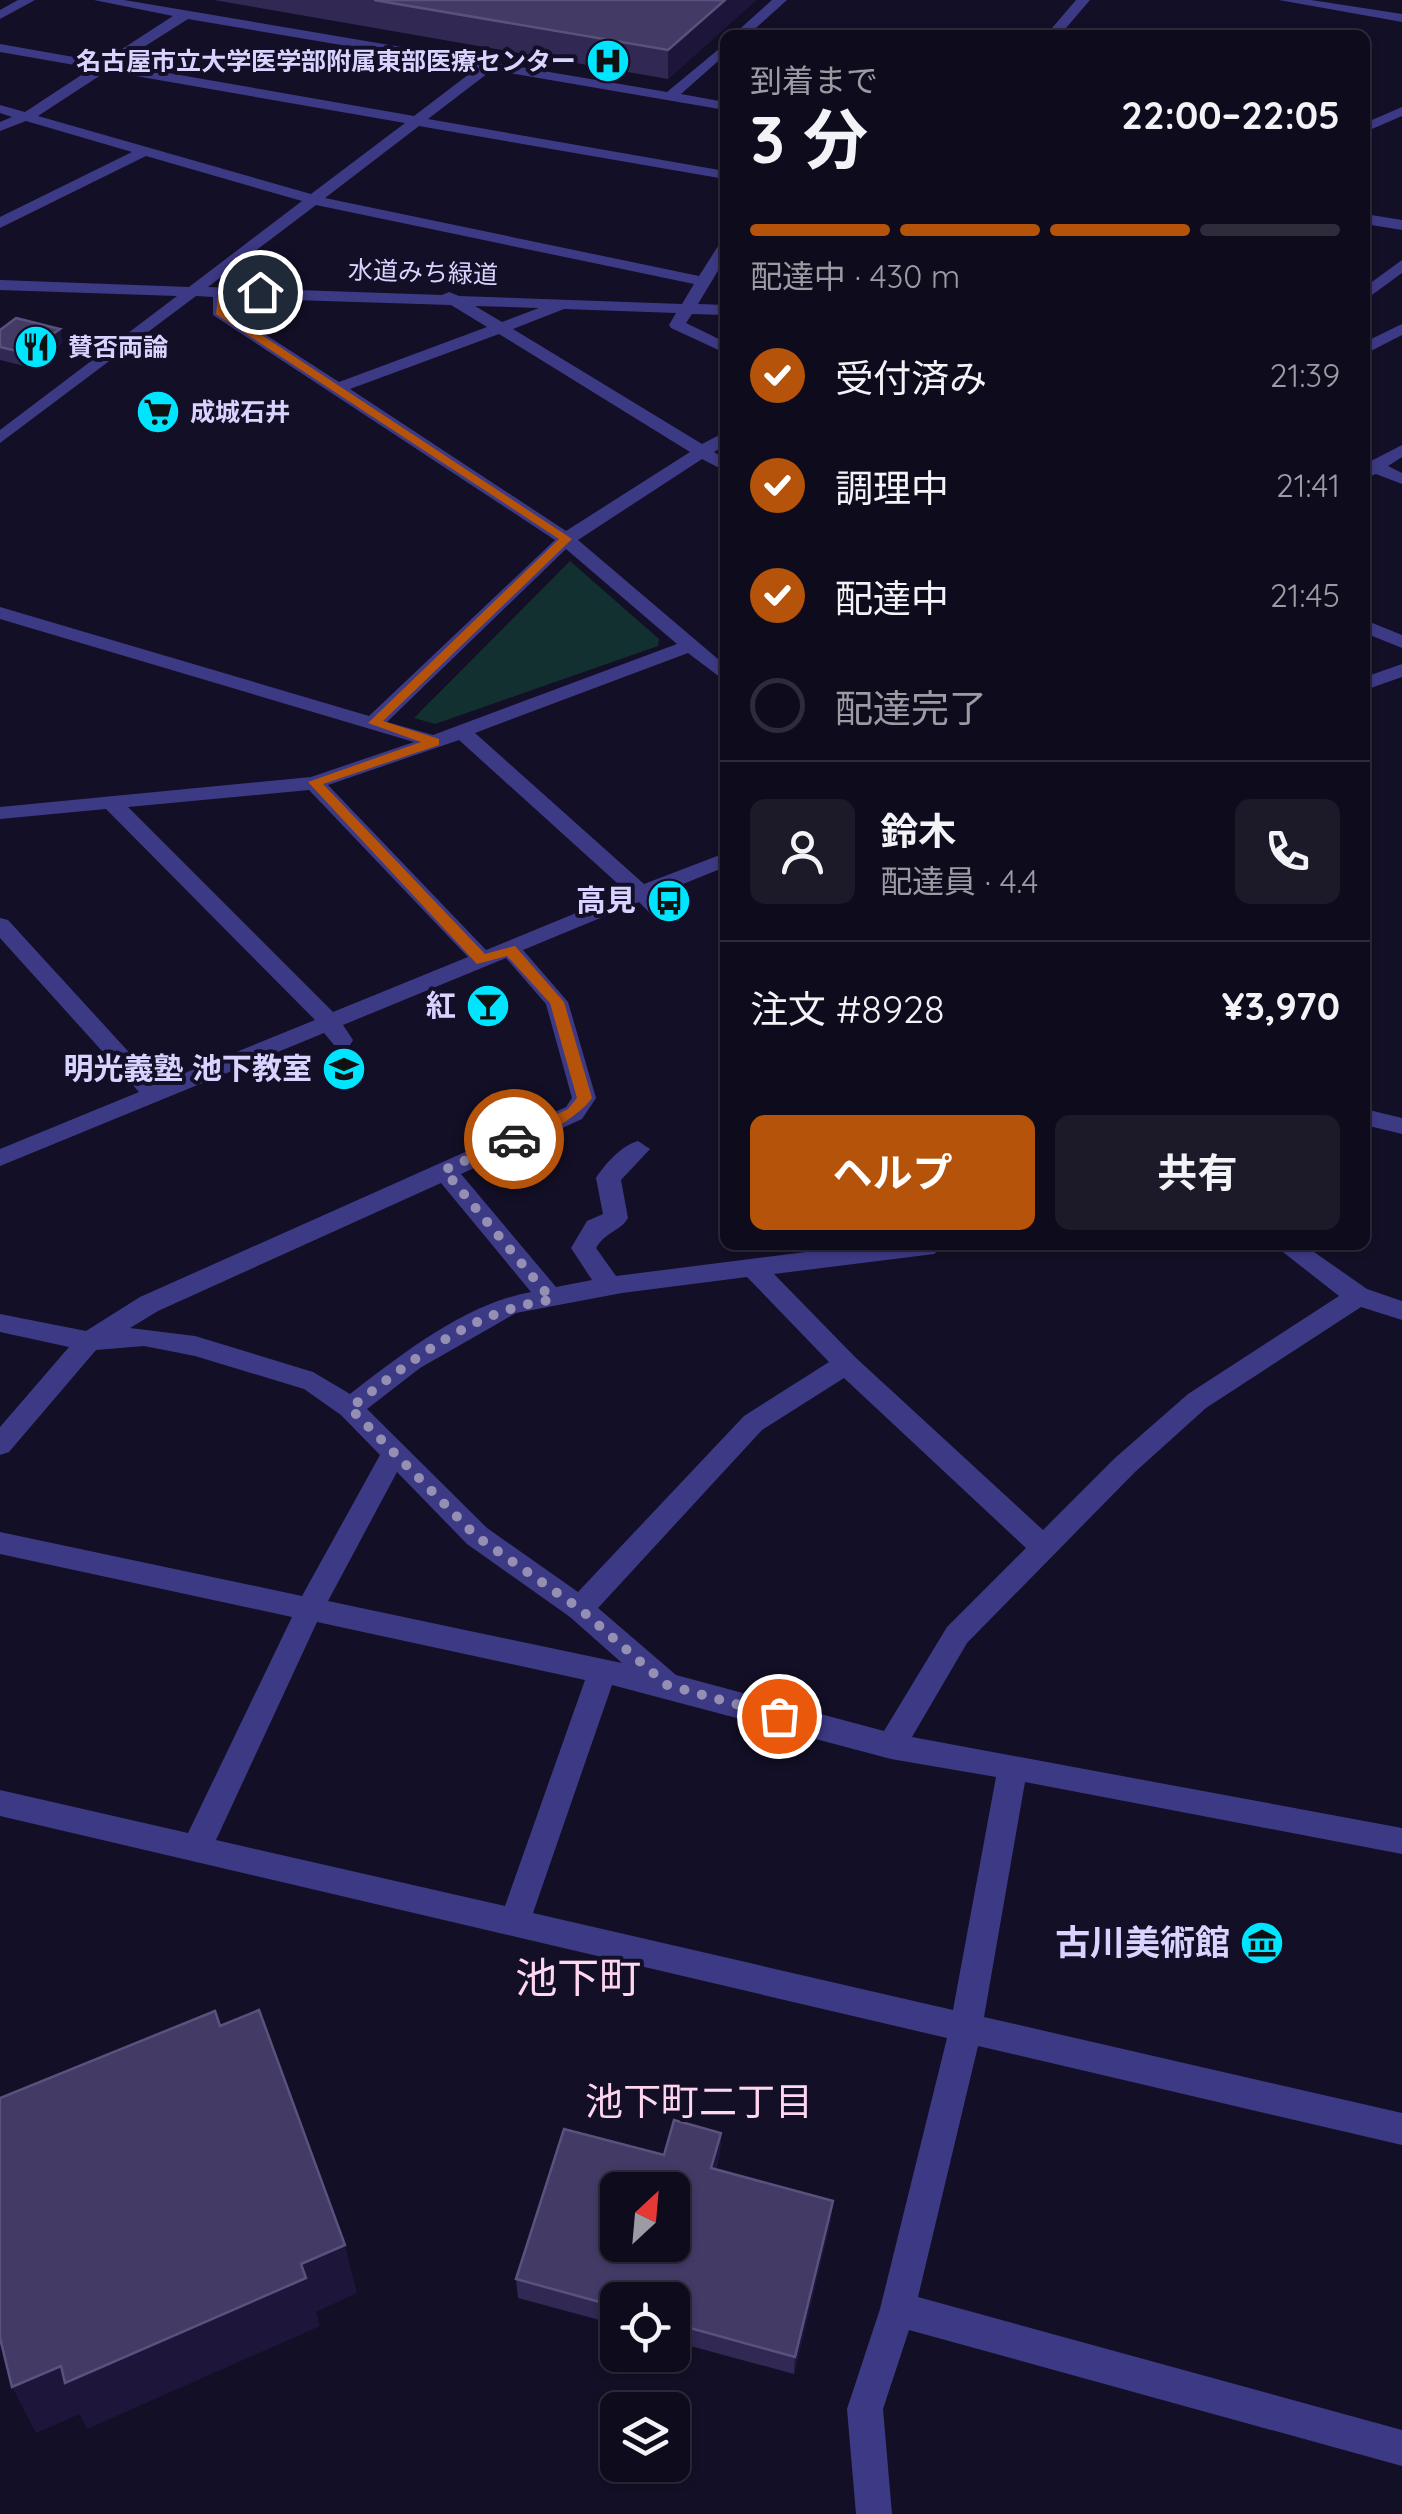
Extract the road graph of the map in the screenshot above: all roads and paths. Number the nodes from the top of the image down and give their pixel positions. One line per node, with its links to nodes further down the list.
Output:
1 (28, 0): 7 (street)
2 (101, 0): 6 (street)
3 (780, 0): 9 (street)
4 (1084, 0): 10 (street)
5 (1286, 0): 8 (street)
6 (186, 14): 13 (street); 14 (street)
7 (0, 15)
8 (1402, 18)
9 (746, 30)
10 (1057, 30)
11 (0, 48): 14 (street)
12 (720, 52): 15 (street)
13 (490, 65): 15 (street); 20 (street)
14 (101, 66): 19 (street); 20 (street)
15 (670, 97): 16 (street)
16 (720, 105)
17 (0, 109): 19 (street)
18 (1402, 111): 21 (street)
19 (28, 115): 22 (street); 23 (street)
20 (420, 119): 24 (street); 25 (street)
21 (1370, 126)
22 (0, 127)
23 (146, 150): 25 (street); 27 (street)
24 (720, 174)
25 (311, 199): 33 (street); 35 (street)
26 (1370, 220): 28 (street)
27 (0, 222)
28 (1402, 225)
29 (720, 254): 33 (street)
30 (1402, 265): 32 (street)
31 (1370, 278): 32 (street)
32 (1384, 280): 36 (street)
33 (702, 282): 40 (street)
34 (0, 285): 35 (street, 水道みち緑道)
35 (188, 290): 37 (street, 水道みち緑道); 48 (street)
36 (1370, 291)
37 (222, 292): 38 (street, 水道みち緑道); 47 (street)
38 (448, 298): 39 (street, 水道みち緑道); 44 (street)
39 (568, 304): 40 (street, 水道みち緑道); 44 (street)
40 (683, 310): 41 (street, 水道みち緑道); 45 (street)
41 (720, 310)
42 (1370, 328): 43 (street)
43 (1401, 330): 46 (street)
44 (502, 332): 47 (street); 50 (street)
45 (720, 346)
46 (1370, 346)
47 (338, 388): 56 (street)
48 (0, 438)
49 (720, 440): 50 (street)
50 (699, 450): 52 (street); 56 (street)
51 (1402, 450): 53 (street)
52 (720, 463)
53 (1370, 467)
54 (1370, 469): 55 (street)
55 (1402, 479)
56 (566, 539): 60 (street); 64 (street)
57 (0, 613): 64 (street)
58 (1370, 628): 59 (street)
59 (1402, 642)
60 (689, 646): 62 (street); 65 (street)
61 (1402, 670): 63 (street)
62 (720, 671)
63 (1370, 682)
64 (374, 723): 66 (street)
65 (461, 731): 66 (street); 71 (street)
66 (434, 742): 67 (street)
67 (314, 782): 68 (street); 75 (street)
68 (110, 801): 69 (street); 76 (street)
69 (0, 814)
70 (720, 867): 71 (street)
71 (642, 894): 72 (street); 74 (street)
72 (660, 910)
73 (0, 925): 77 (street)
74 (510, 950): 75 (street); 82 (street)
75 (482, 960): 76 (street)
76 (335, 1033): 77 (street)
77 (154, 1094): 81 (street)
78 (1370, 1118): 79 (street)
79 (1402, 1126)
80 (638, 1149): 86 (street)
81 (0, 1158)
82 (444, 1170): 88 (street); 91 (street)
83 (898, 1250): 85 (street)
84 (1293, 1250): 87 (street)
85 (755, 1270): 86 (street); 92 (street)
86 (610, 1286): 88 (street)
87 (1358, 1296): 89 (street); 97 (street)
88 (552, 1300): 93 (street)
89 (1402, 1311)
90 (0, 1323): 91 (street)
91 (89, 1341): 93 (street); 94 (street)
92 (846, 1364): 97 (street); 98 (street)
93 (350, 1408): 95 (street)
94 (0, 1444)
95 (393, 1455): 98 (street); 99 (street)
96 (0, 1543): 99 (street)
97 (1045, 1549): 102 (street)
98 (580, 1609): 101 (street)
99 (310, 1610): 100 (street); 106 (street)
100 (602, 1672): 101 (street); 107 (street)
101 (667, 1685): 102 (street)
102 (890, 1746): 103 (street)
103 (1014, 1767): 105 (street); 108 (street)
104 (0, 1803): 106 (street)
105 (1402, 1841)
106 (195, 1851): 107 (street)
107 (515, 1921): 108 (street)
108 (966, 2028): 109 (street); 110 (street)
109 (1402, 2129)
110 (898, 2309): 111 (street); 112 (street)
111 (1402, 2448)
112 (874, 2514)

